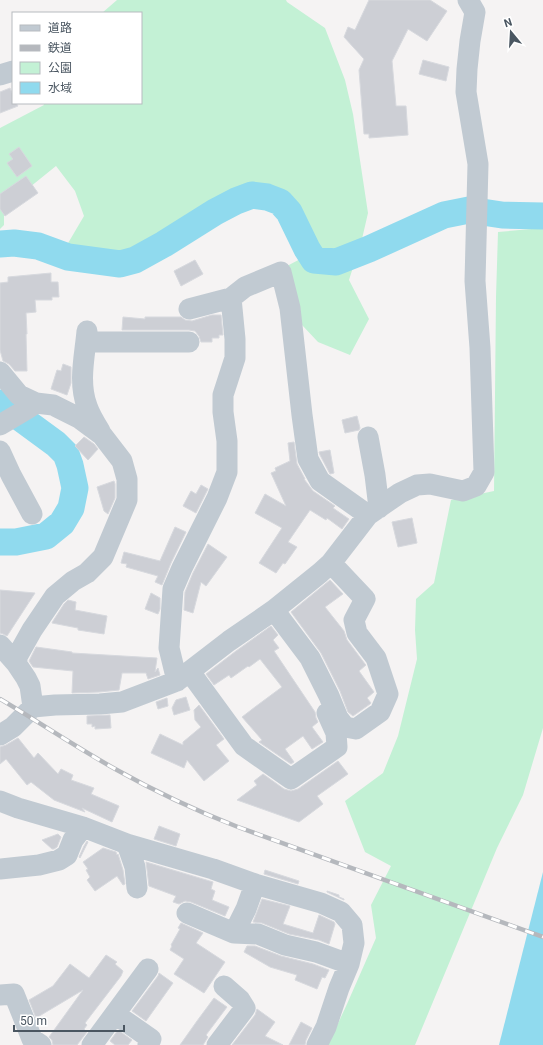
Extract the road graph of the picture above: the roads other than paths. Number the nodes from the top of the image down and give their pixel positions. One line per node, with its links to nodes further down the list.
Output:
1 (468, 0): 13 (street)
2 (12, 71): 3 (street)
3 (0, 75)
4 (231, 298): 5 (street); 13 (street); 19 (street)
5 (189, 309)
6 (189, 342): 10 (street)
7 (0, 372): 8 (street)
8 (31, 406): 9 (street); 10 (street)
9 (3, 423)
10 (102, 435): 18 (street)
11 (368, 437): 13 (street)
12 (0, 451): 14 (street)
13 (374, 512): 15 (street)
14 (32, 514)
15 (332, 563): 16 (street); 20 (street)
16 (274, 610): 19 (street); 20 (street)
17 (0, 645): 18 (street)
18 (16, 663): 21 (street)
19 (183, 676): 20 (street); 21 (street)
20 (329, 696)
21 (33, 707): 22 (street)
22 (0, 735)
23 (0, 801): 24 (street)
24 (83, 827): 25 (street); 26 (street)
25 (127, 844): 27 (street); 28 (street)
26 (0, 869)
27 (255, 884): 30 (street); 31 (street)
28 (137, 888)
29 (187, 913): 30 (street)
30 (234, 933): 31 (street)
31 (349, 964): 40 (street)
32 (148, 969): 35 (street)
33 (224, 986): 39 (street)
34 (0, 995): 36 (street)
35 (115, 1014): 37 (street); 38 (street)
36 (40, 1045)
37 (92, 1045)
38 (148, 1045)
39 (217, 1045)
40 (317, 1045)

